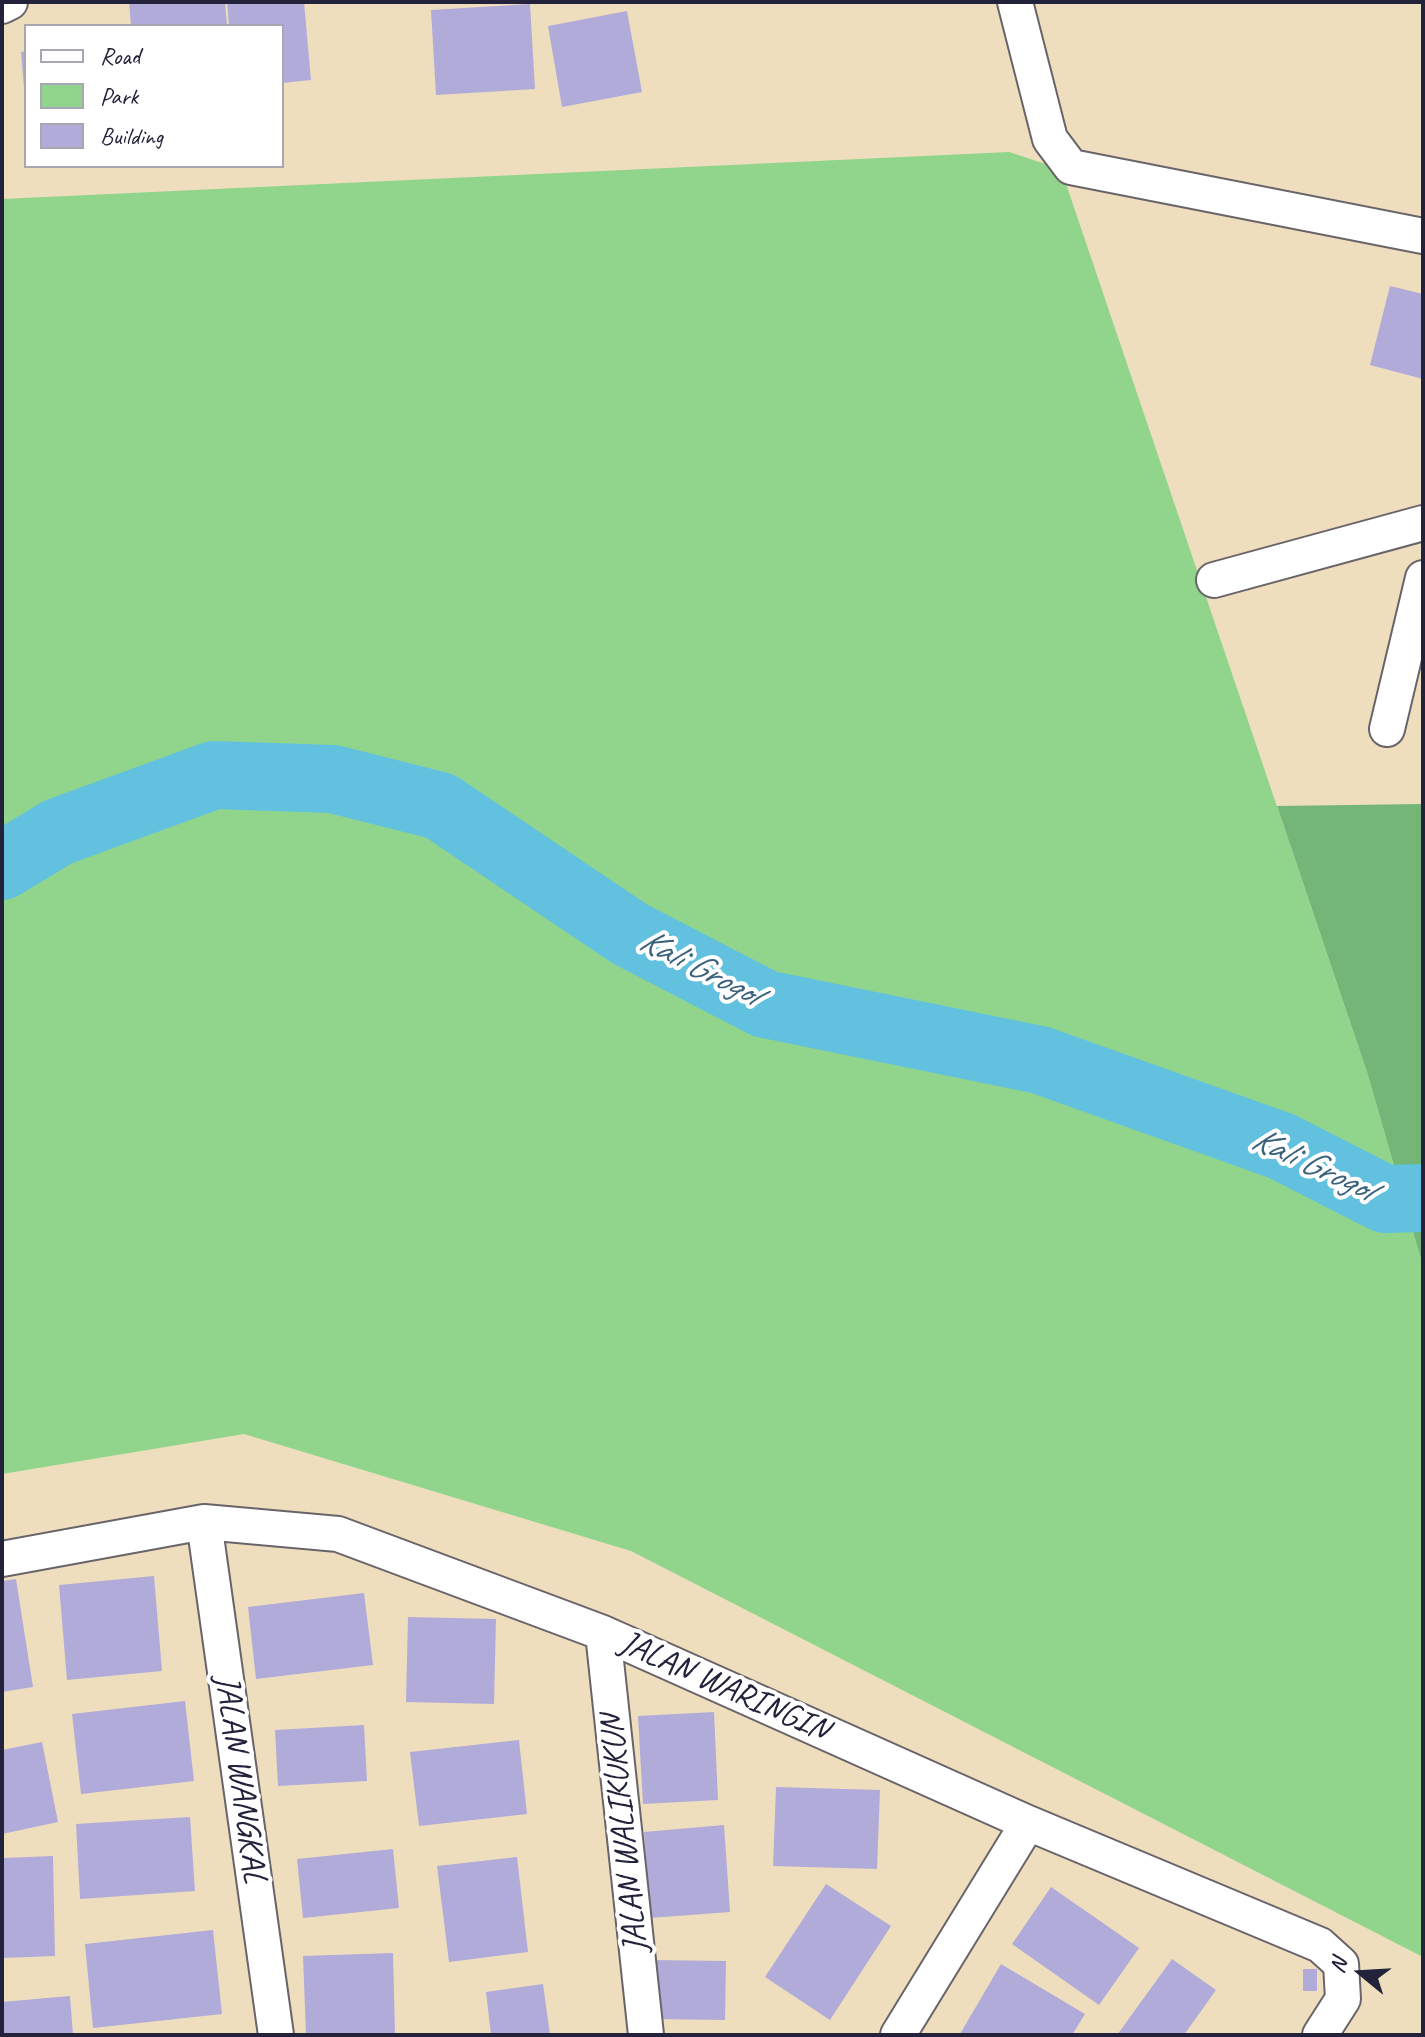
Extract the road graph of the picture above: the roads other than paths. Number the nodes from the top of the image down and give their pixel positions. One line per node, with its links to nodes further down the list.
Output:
1 (10, 2): 3 (street)
2 (1015, 2): 4 (street)
3 (2, 6)
4 (1423, 236)
5 (1423, 523): 7 (street)
6 (1423, 578): 8 (street)
7 (1214, 580)
8 (1387, 729)
9 (204, 1522): 10 (street, JALAN WARINGIN); 11 (street, JALAN WARINGIN); 13 (street, JALAN WANGKAL)
10 (2, 1559)
11 (603, 1633): 12 (street, JALAN WARINGIN); 14 (street, JALAN WALIKUKUN)
12 (1028, 1823): 15 (street); 16 (street, JALAN WARINGIN)
13 (276, 2035)
14 (646, 2035)
15 (898, 2035)
16 (1320, 2035)

